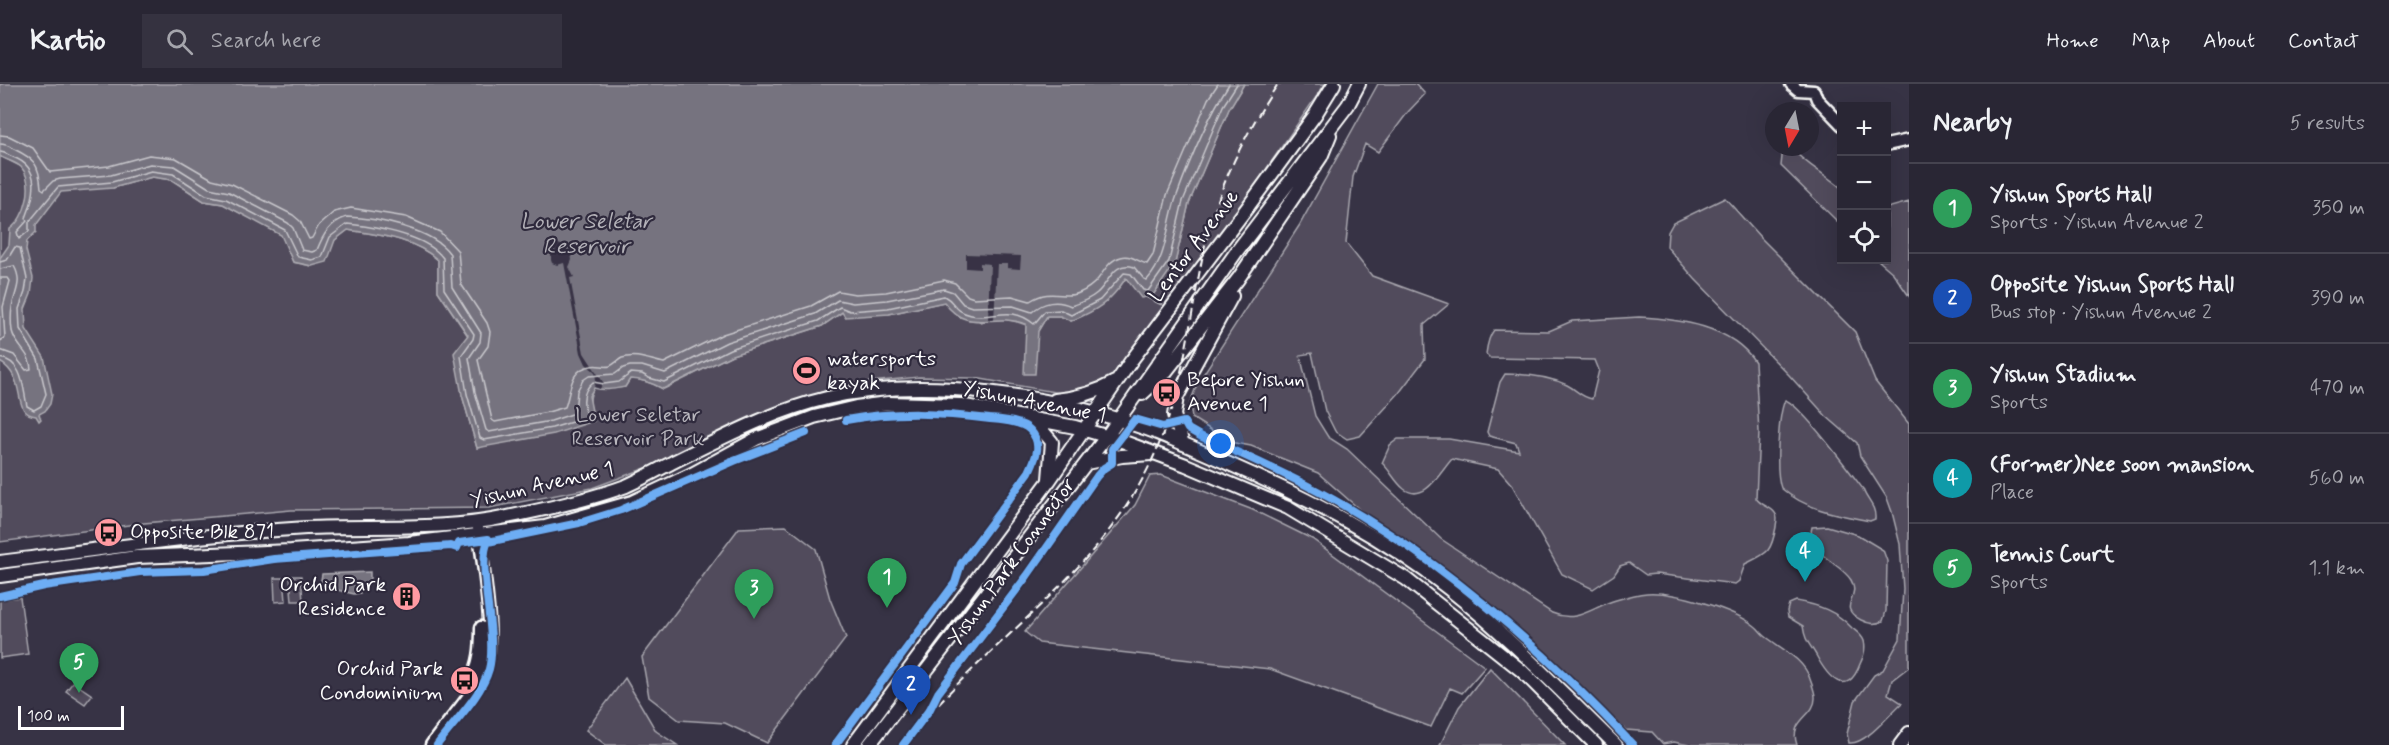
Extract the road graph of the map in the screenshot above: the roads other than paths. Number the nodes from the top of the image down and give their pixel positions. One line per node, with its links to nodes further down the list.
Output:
1 (1334, 84): 10 (main road, Lentor Avenue)
2 (1359, 84): 6 (main road, Lentor Avenue)
3 (1791, 84): 4 (street)
4 (1817, 88): 5 (street)
5 (1837, 120)
6 (1335, 121): 9 (main road); 14 (main road, Lentor Avenue)
7 (1909, 140): 8 (street)
8 (1891, 144)
9 (1262, 244): 14 (main road); 20 (main road)
10 (1118, 380): 12 (main road); 15 (main road, Lentor Avenue)
11 (934, 389): 12 (main road, Yishun Avenue 1); 13 (main road); 24 (main road, Yishun Avenue 1)
12 (1044, 401): 15 (main road, Yishun Avenue 1)
13 (943, 405): 16 (main road, Yishun Avenue 1); 27 (main road, Yishun Avenue 1)
14 (1130, 405): 17 (main road, Lentor Avenue)
15 (1095, 413): 17 (main road, Yishun Avenue 1); 18 (main road, Lentor Avenue)
16 (1032, 418): 18 (main road, Yishun Avenue 1); 23 (main road)
17 (1119, 421): 19 (main road, Lentor Avenue); 20 (main road, Yishun Avenue 1)
18 (1085, 430): 19 (main road, Yishun Avenue 1); 23 (main road, Lentor Avenue)
19 (1107, 436): 21 (main road, Yishun Avenue 1); 22 (main road, Lentor Avenue)
20 (1183, 444): 38 (main road, Yishun Avenue 1)
21 (1157, 454): 22 (main road); 37 (main road, Yishun Avenue 1)
22 (1086, 463): 36 (main road, Lentor Avenue)
23 (1049, 481): 35 (main road, Lentor Avenue)
24 (473, 522): 25 (main road, Yishun Avenue 1); 27 (street)
25 (304, 528): 26 (main road, Yishun Avenue 1); 28 (main road)
26 (274, 531): 29 (main road); 30 (main road, Yishun Avenue 1)
27 (475, 536): 28 (main road, Yishun Avenue 1); 33 (street); 34 (street)
28 (321, 549): 29 (main road, Yishun Avenue 1)
29 (291, 551): 31 (main road, Yishun Avenue 1)
30 (0, 562)
31 (0, 576)
32 (1909, 732): 39 (main road)
33 (424, 745)
34 (431, 745)
35 (853, 745)
36 (869, 745)
37 (1596, 745)
38 (1616, 745)
39 (1900, 745)

